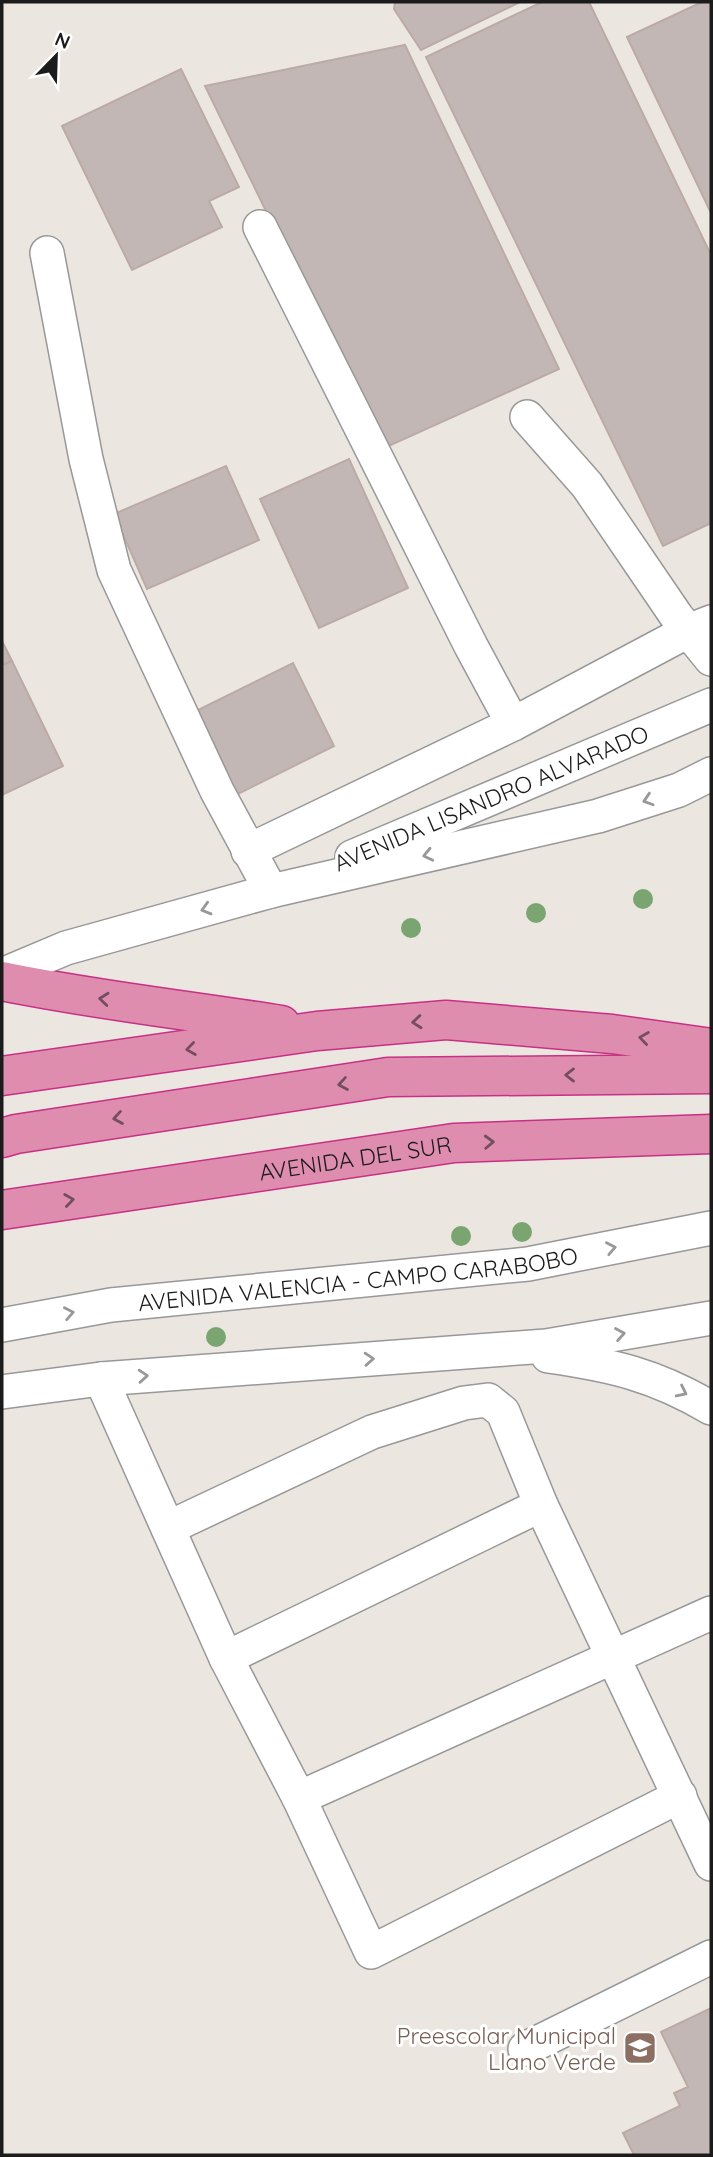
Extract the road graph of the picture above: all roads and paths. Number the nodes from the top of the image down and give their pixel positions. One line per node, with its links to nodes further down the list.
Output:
1 (260, 227): 7 (street)
2 (47, 253): 9 (street)
3 (527, 417): 4 (street)
4 (700, 627): 5 (street); 7 (street)
5 (711, 659)
6 (711, 705): 10 (street, AVENIDA LISANDRO ALVARADO)
7 (513, 724): 9 (street)
8 (711, 774): 10 (street, one-way to 10)
9 (248, 851): 10 (street)
10 (271, 891): 11 (street, one-way to 11)
11 (2, 975)
12 (2, 981): 13 (highway, one-way to 12)
13 (317, 1031): 14 (highway, one-way to 13); 16 (highway, one-way to 16)
14 (711, 1048)
15 (711, 1074): 18 (highway, one-way to 18)
16 (2, 1076)
17 (711, 1134): 19 (highway, AVENIDA DEL SUR, one-way to 17)
18 (2, 1138)
19 (2, 1210)
20 (711, 1228): 22 (street, AVENIDA VALENCIA - CAMPO CARABOBO, one-way to 20)
21 (711, 1318): 23 (street, one-way to 21)
22 (2, 1325)
23 (497, 1350): 24 (street, one-way to 23); 26 (street, one-way to 26)
24 (101, 1379): 25 (street); 28 (street)
25 (2, 1392)
26 (711, 1408)
27 (541, 1505): 28 (street); 30 (street); 31 (street)
28 (168, 1528): 31 (street)
29 (711, 1613): 30 (street)
30 (614, 1657): 32 (street); 33 (street)
31 (226, 1658): 33 (street)
32 (680, 1796): 33 (street); 34 (street)
33 (299, 1798)
34 (711, 1864)
35 (711, 1957): 36 (street)
36 (525, 2049)

